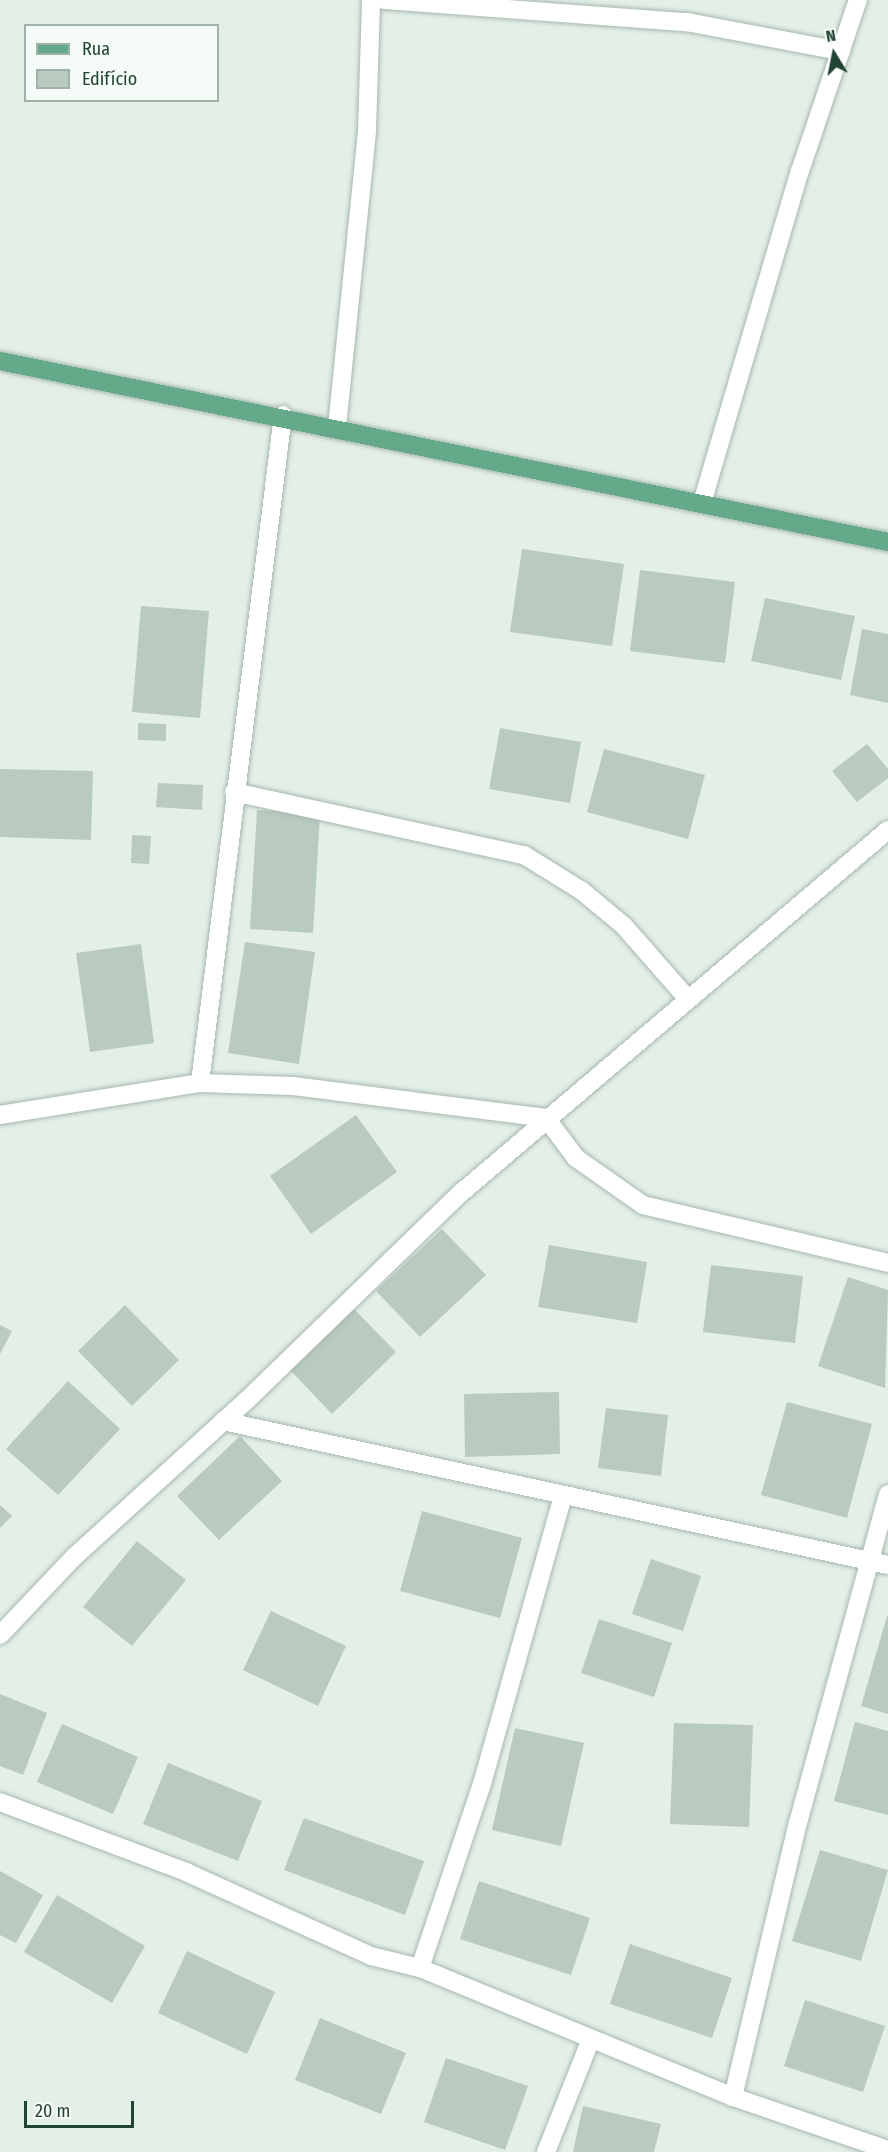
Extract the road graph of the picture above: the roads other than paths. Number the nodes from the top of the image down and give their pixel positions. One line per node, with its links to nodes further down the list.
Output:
1 (371, 0): 7 (street)
2 (384, 0): 4 (street)
3 (858, 0): 4 (street)
4 (841, 51): 8 (street)
5 (0, 361): 6 (main road)
6 (283, 415): 7 (main road); 10 (street)
7 (337, 427): 8 (main road)
8 (702, 503): 9 (main road)
9 (888, 542)
10 (234, 792): 12 (street); 13 (street)
11 (888, 830): 12 (street)
12 (687, 998): 15 (street)
13 (200, 1083): 14 (street); 15 (street)
14 (0, 1115)
15 (546, 1118): 16 (street); 17 (street)
16 (888, 1263)
17 (223, 1421): 19 (street); 22 (street)
18 (888, 1494): 20 (street)
19 (563, 1495): 20 (street); 24 (street)
20 (867, 1559): 21 (street); 26 (street)
21 (888, 1564)
22 (0, 1635)
23 (0, 1802): 24 (street)
24 (420, 1968): 25 (street)
25 (591, 2039): 26 (street); 29 (street)
26 (733, 2097): 27 (street)
27 (866, 2148): 28 (street)
28 (888, 2150)
29 (546, 2152)

